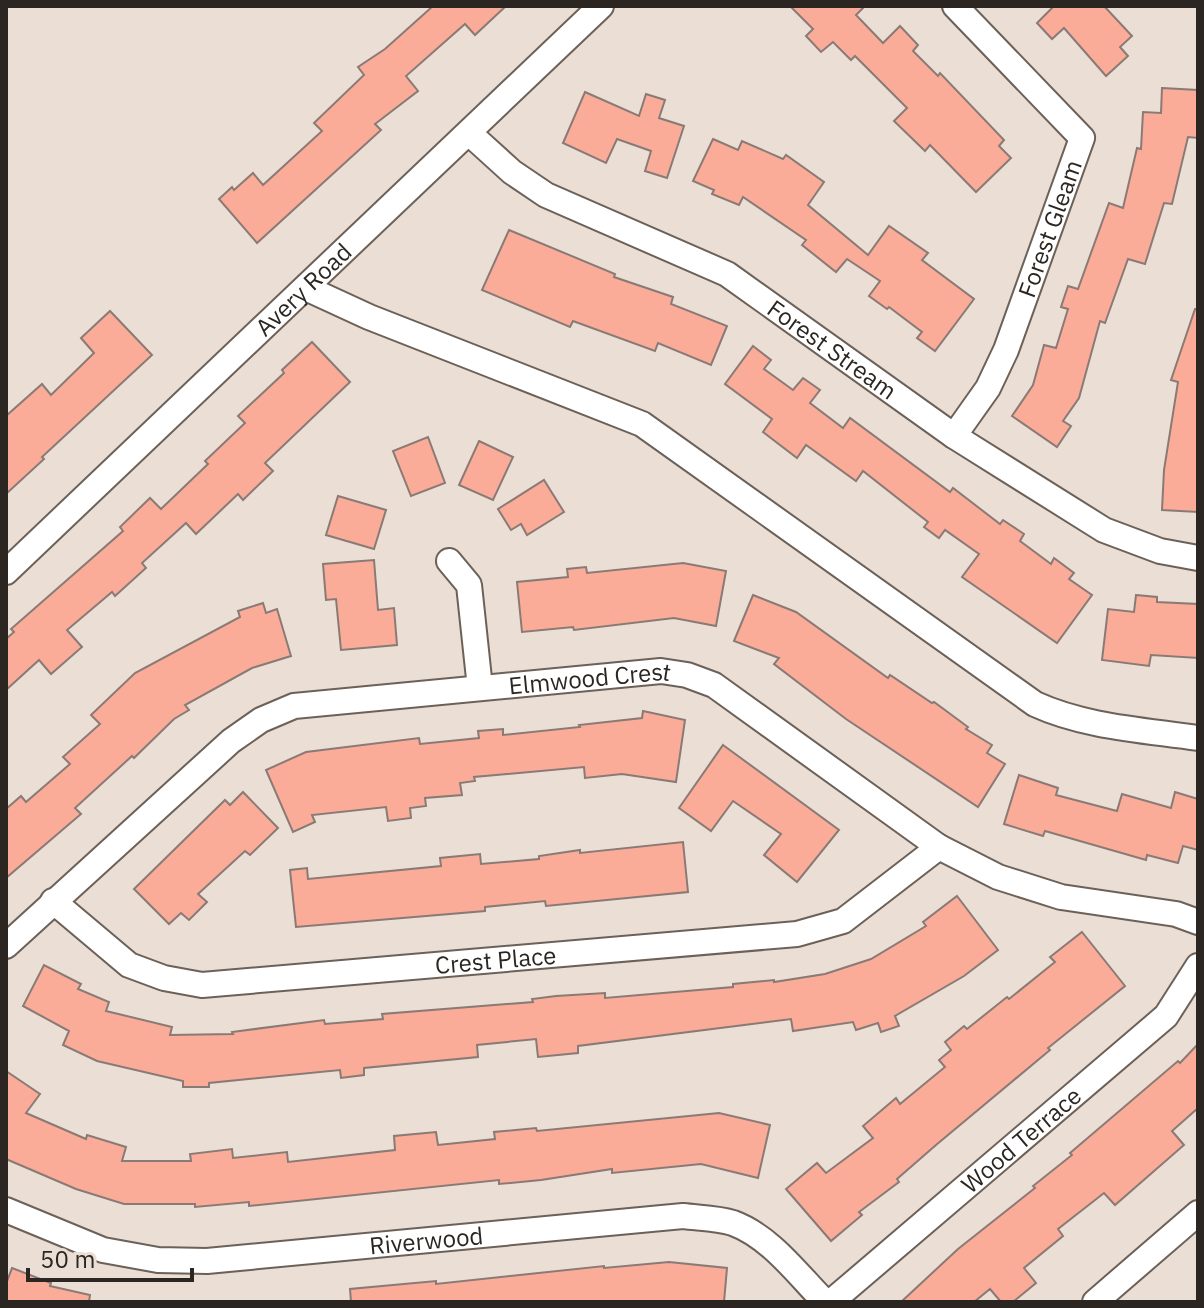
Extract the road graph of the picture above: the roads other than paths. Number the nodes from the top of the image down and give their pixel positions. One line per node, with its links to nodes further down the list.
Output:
1 (601, 6): 3 (street, Avery Road)
2 (955, 6): 5 (street, Forest Gleam)
3 (469, 133): 4 (street, Avery Road); 5 (street, Forest Stream)
4 (306, 288): 8 (street, Avery Road); 10 (street)
5 (954, 436): 6 (street, Forest Stream)
6 (1198, 558)
7 (449, 561): 9 (street)
8 (6, 572)
9 (480, 688): 11 (street, Elmwood Crest); 12 (street, Elmwood Crest)
10 (1198, 738)
11 (939, 847): 12 (street, Crest Place); 13 (street, Elmwood Crest)
12 (53, 901): 14 (street, Elmwood Crest)
13 (1198, 922)
14 (6, 946)
15 (1198, 966): 18 (street, Wood Terrace)
16 (6, 1210): 18 (street, Riverwood)
17 (1198, 1213): 19 (street)
18 (828, 1302)
19 (1095, 1302)

